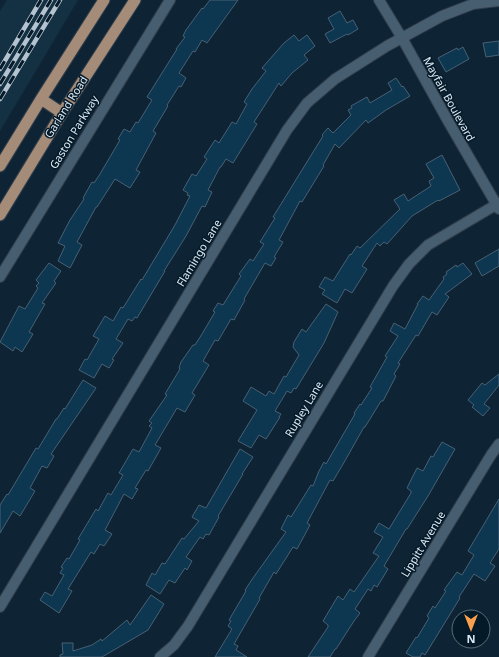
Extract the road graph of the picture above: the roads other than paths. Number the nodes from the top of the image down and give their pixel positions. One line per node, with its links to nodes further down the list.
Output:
1 (104, 0): 7 (main road)
2 (135, 0): 8 (main road, Garland Road)
3 (170, 0): 12 (street, Gaston Parkway)
4 (379, 0): 6 (street, Mayfair Boulevard)
5 (499, 1): 6 (street, Flamingo Lane)
6 (402, 38): 10 (street, Mayfair Boulevard); 14 (street, Flamingo Lane)
7 (41, 99): 8 (main road); 9 (main road)
8 (62, 112): 11 (main road, Garland Road)
9 (0, 166)
10 (498, 205): 15 (street, Rupley Lane)
11 (0, 215)
12 (0, 277)
13 (499, 444): 16 (street, Lippitt Avenue)
14 (0, 606)
15 (160, 657)
16 (368, 657)

